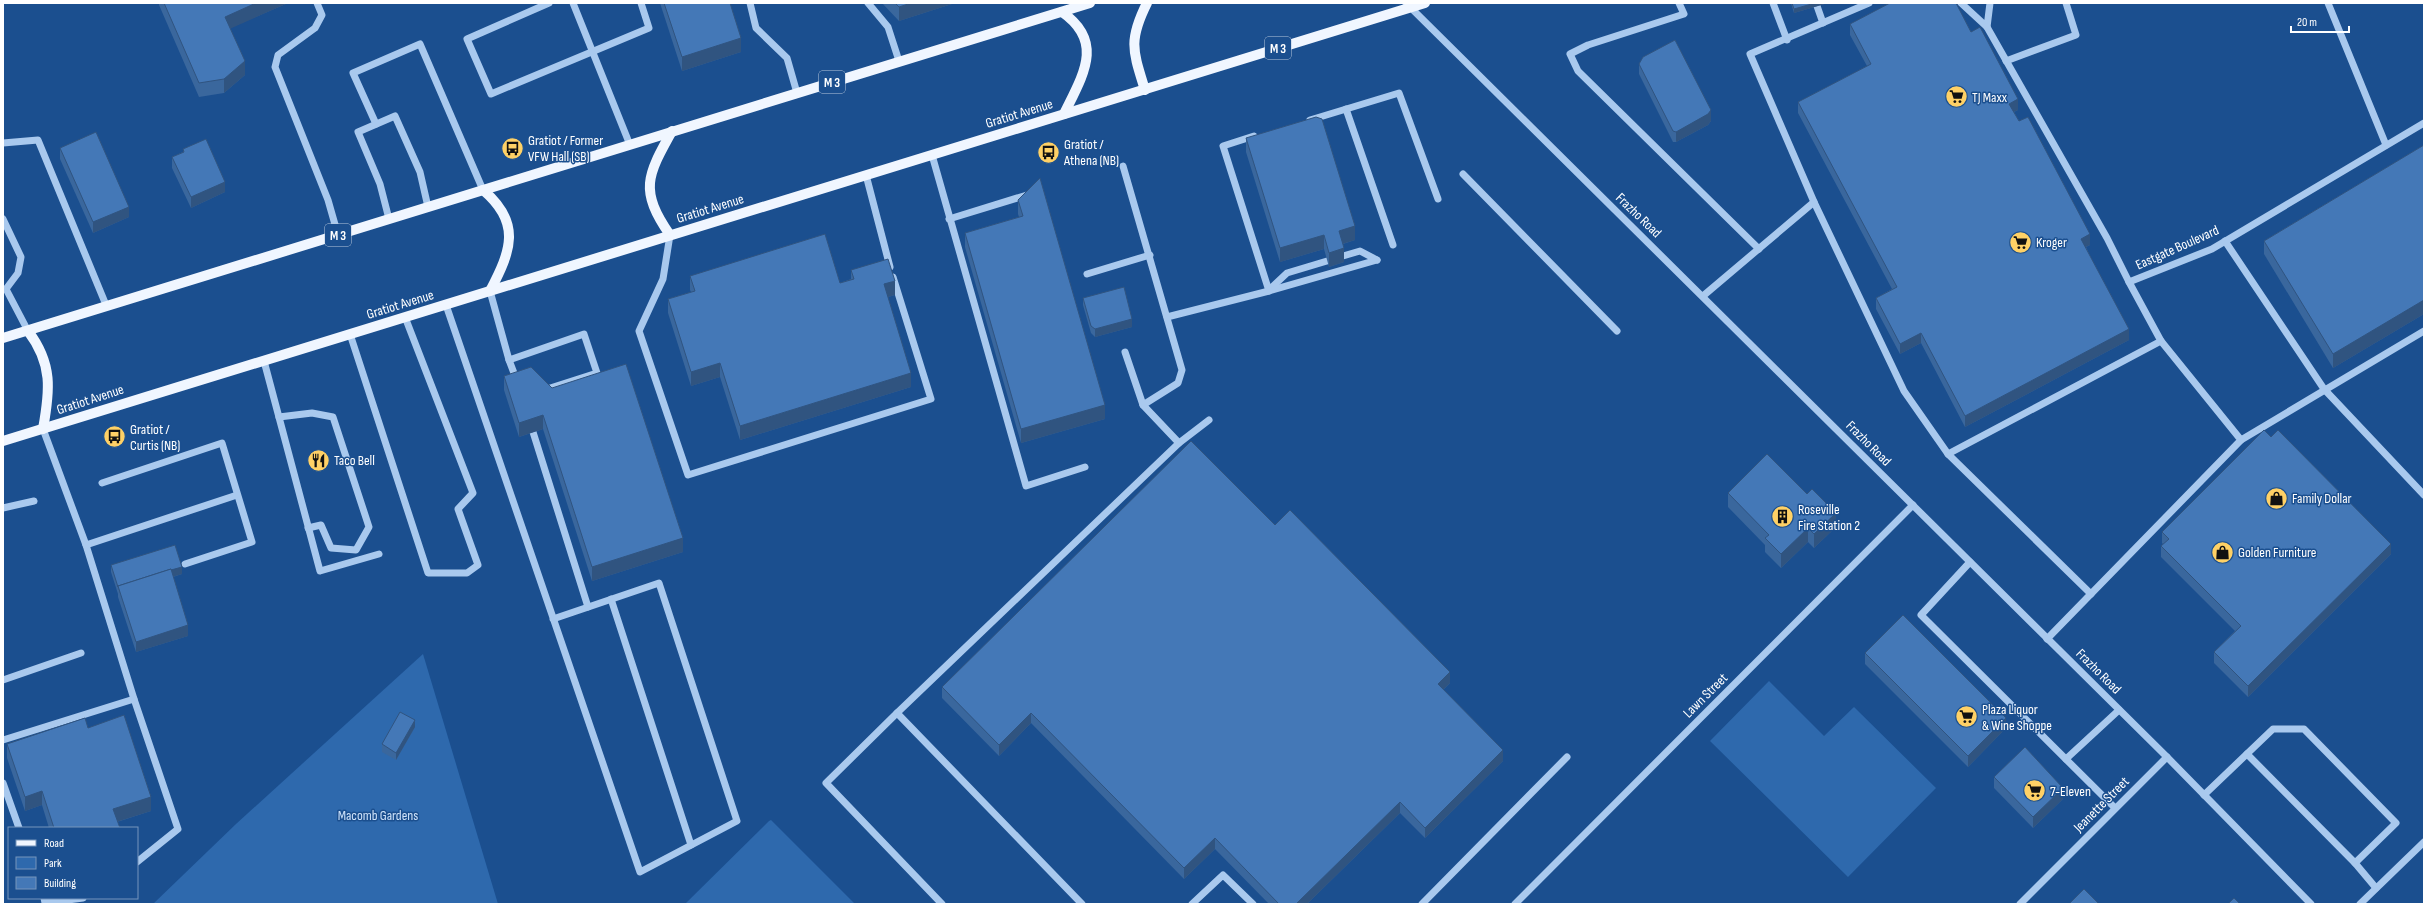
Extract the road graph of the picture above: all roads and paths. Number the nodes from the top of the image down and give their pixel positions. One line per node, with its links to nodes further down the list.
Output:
1 (317, 3): 51 (street)
2 (549, 3): 24 (street)
3 (573, 3): 24 (street)
4 (641, 3): 24 (street)
5 (750, 3): 28 (street)
6 (868, 3): 25 (street)
7 (1090, 3): 20 (main road, M 3)
8 (1147, 3): 27 (main road)
9 (1425, 3): 17 (main road, Gratiot Avenue / M 3)
10 (1679, 3): 55 (street)
11 (1773, 3): 23 (street)
12 (1869, 3): 19 (street)
13 (1961, 3): 22 (street, Eastgate Boulevard)
14 (1990, 3): 22 (street)
15 (2066, 3): 26 (street)
16 (2328, 3): 38 (street)
17 (1408, 5): 27 (main road, Gratiot Avenue / M 3); 64 (street, Frazho Road)
18 (1817, 6): 21 (street)
19 (1853, 7): 21 (street)
20 (1062, 12): 25 (main road, M 3); 30 (main road)
21 (1823, 23): 23 (street)
22 (1987, 27): 26 (street, Eastgate Boulevard)
23 (1786, 40): 46 (street)
24 (592, 50): 37 (street)
25 (899, 61): 28 (main road, M 3)
26 (2006, 61): 60 (street, Eastgate Boulevard)
27 (1145, 90): 30 (main road, Gratiot Avenue / M 3)
28 (797, 93): 34 (main road, M 3)
29 (1346, 109): 31 (street); 45 (street); 54 (street)
30 (1064, 114): 39 (main road, Gratiot Avenue / M 3)
31 (1303, 122)
32 (2424, 123): 38 (street, Eastgate Boulevard)
33 (376, 124): 43 (street); 47 (street); 49 (street)
34 (672, 131): 37 (main road, M 3); 52 (main road)
35 (1259, 135): 63 (street)
36 (3, 143): 65 (street)
37 (630, 144): 43 (main road, M 3)
38 (2386, 145): 53 (street, Eastgate Boulevard)
39 (932, 155): 42 (main road, Gratiot Avenue / M 3); 50 (street)
40 (1123, 166): 56 (street)
41 (1463, 174): 70 (street)
42 (866, 175): 52 (main road, Gratiot Avenue / M 3); 52 (street)
43 (483, 190): 47 (main road, M 3); 62 (main road)
44 (1027, 195): 50 (street)
45 (1438, 199)
46 (1814, 202): 55 (street); 89 (street)
47 (428, 208): 49 (main road, M 3)
48 (3, 219): 61 (street)
49 (389, 219): 51 (main road, M 3)
50 (949, 219): 90 (street)
51 (338, 235): 65 (main road, M 3)
52 (670, 235): 62 (main road, Gratiot Avenue / M 3)
53 (2225, 241): 60 (street, Eastgate Boulevard); 79 (street)
54 (1392, 245)
55 (1758, 249): 64 (street)
56 (1150, 255): 59 (street); 68 (street)
57 (1342, 256): 63 (street)
58 (1327, 261): 63 (street)
59 (1087, 274)
60 (2129, 282): 74 (street)
61 (4, 289): 69 (street)
62 (490, 291): 66 (main road, Gratiot Avenue / M 3); 76 (street)
63 (1269, 291): 68 (street)
64 (1703, 296): 95 (street, Frazho Road)
65 (106, 305): 69 (main road, M 3)
66 (446, 305): 67 (main road, Gratiot Avenue / M 3); 105 (street)
67 (405, 317): 72 (main road, Gratiot Avenue / M 3); 72 (street)
68 (1167, 317): 81 (street)
69 (28, 331): 73 (main road, M 3); 84 (main road)
70 (1617, 331)
71 (2424, 331): 79 (street)
72 (350, 334): 77 (main road, Gratiot Avenue / M 3)
73 (3, 338)
74 (2161, 341): 86 (street); 89 (street)
75 (1126, 352): 81 (street)
76 (509, 360): 78 (street); 80 (street)
77 (264, 361): 82 (street); 84 (main road, Gratiot Avenue / M 3)
78 (518, 385)
79 (2324, 389): 86 (street); 93 (street)
80 (542, 391)
81 (1144, 405): 88 (street)
82 (279, 417): 97 (street); 97 (street)
83 (1209, 420): 88 (street)
84 (43, 429): 87 (main road, Gratiot Avenue / M 3); 98 (street)
85 (533, 432): 104 (street)
86 (2241, 440): 102 (street)
87 (3, 441)
88 (1179, 443): 111 (street)
89 (1948, 454): 102 (street)
90 (1085, 467)
91 (102, 483): 92 (street)
92 (237, 495): 98 (street); 101 (street)
93 (2424, 495)
94 (34, 501): 96 (street)
95 (1913, 505): 100 (street, Frazho Road); 133 (street, Lawn Street)
96 (3, 508)
97 (308, 528): 99 (street)
98 (86, 545): 109 (street)
99 (379, 554)
100 (1970, 562): 106 (street, Frazho Road); 116 (street)
101 (186, 564)
102 (2091, 594): 106 (street)
103 (611, 599): 104 (street); 122 (street); 122 (street)
104 (588, 607): 105 (street)
105 (553, 619): 122 (street)
106 (2048, 638): 110 (street, Frazho Road)
107 (81, 653): 108 (street)
108 (3, 680)
109 (134, 699): 112 (street); 123 (street)
110 (2119, 710): 115 (street, Frazho Road); 116 (street)
111 (898, 713): 128 (street); 129 (street)
112 (3, 740)
113 (2247, 754): 118 (street); 124 (street); 124 (street)
114 (1567, 757): 132 (street)
115 (2167, 757): 118 (street, Frazho Road); 119 (street, Jeanette Street)
116 (2066, 759): 119 (street)
117 (3, 783): 120 (street)
118 (2204, 795): 135 (street, Frazho Road)
119 (2115, 808): 134 (street, Jeanette Street)
120 (19, 827)
121 (2424, 842): 125 (street)
122 (691, 845)
123 (138, 861)
124 (2355, 863): 125 (street)
125 (2376, 888): 136 (street)
126 (44, 899): 127 (street)
127 (75, 899)
128 (942, 904)
129 (1082, 904)
130 (1192, 904): 131 (street)
131 (1253, 904)
132 (1422, 904)
133 (1515, 904)
134 (2020, 904)
135 (2312, 904)
136 (2360, 904)

